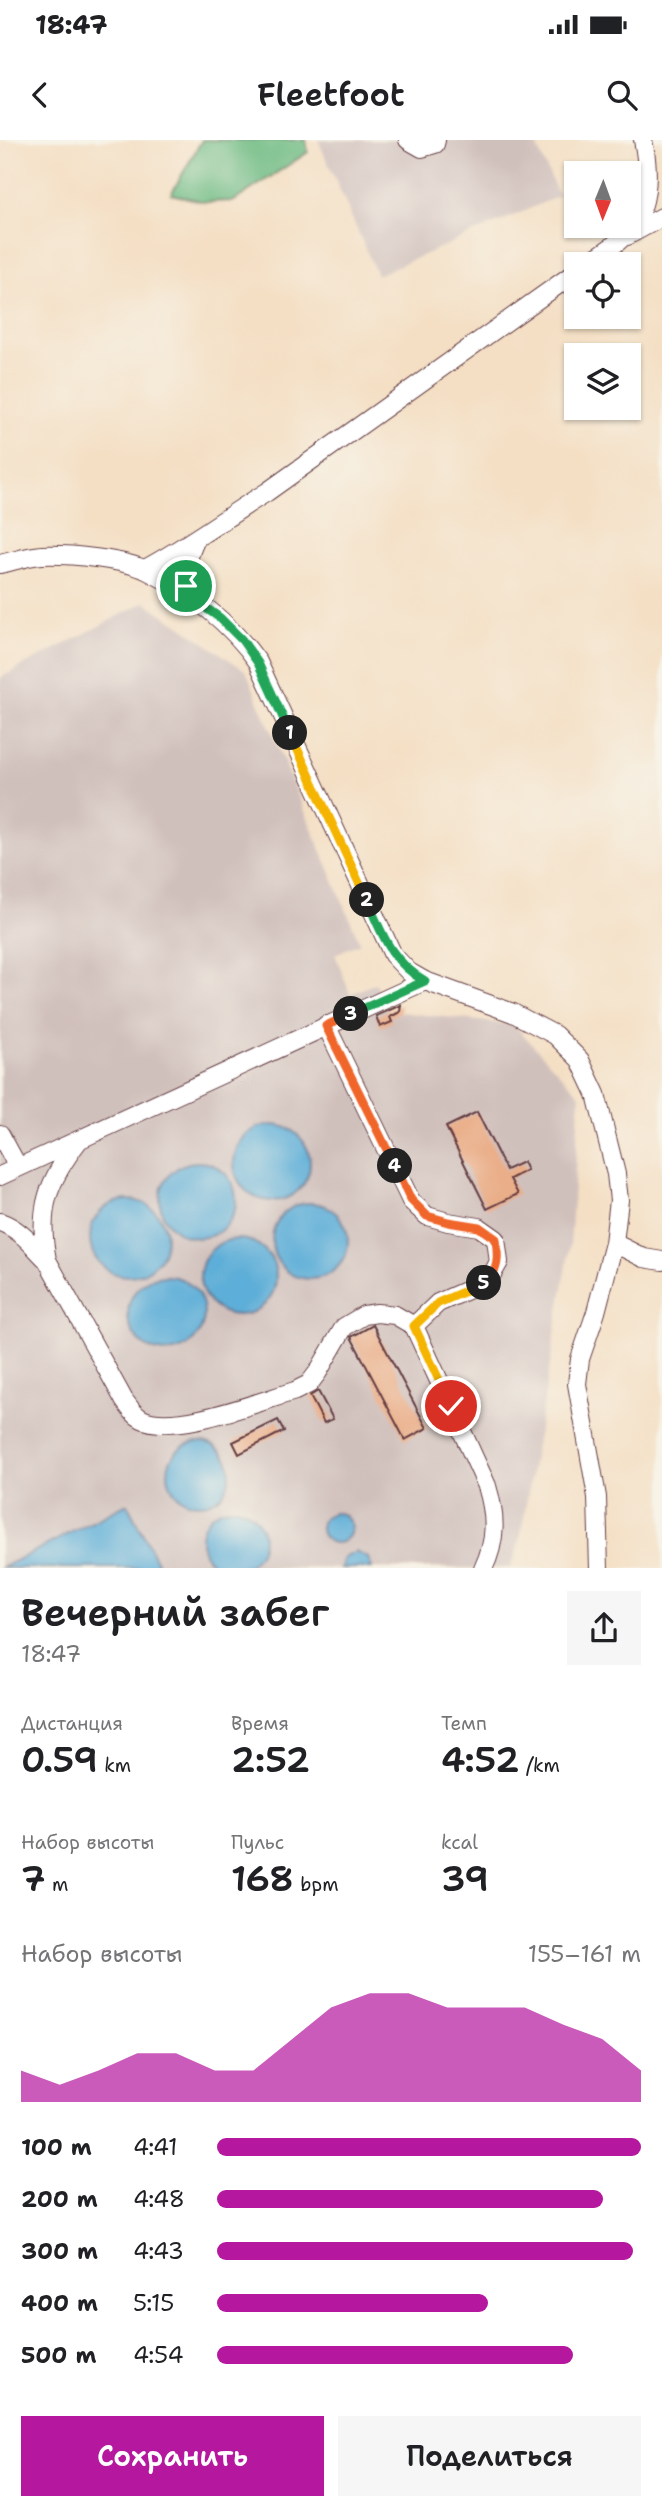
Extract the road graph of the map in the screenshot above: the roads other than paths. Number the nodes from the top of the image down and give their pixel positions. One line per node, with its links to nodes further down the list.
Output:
1 (408, 140): 2 (street)
2 (436, 140)
3 (643, 140): 4 (street)
4 (646, 191): 5 (street); 6 (street)
5 (662, 211)
6 (641, 212)
7 (662, 217): 8 (street)
8 (641, 228)
9 (623, 238): 10 (street)
10 (603, 252)
11 (564, 281): 12 (street)
12 (196, 539): 14 (street); 15 (street)
13 (0, 564): 14 (street)
14 (145, 569): 15 (street)
15 (192, 598): 16 (street)
16 (425, 981): 17 (street); 23 (street)
17 (326, 1026): 19 (street); 26 (street)
18 (0, 1134): 20 (street)
19 (81, 1138): 20 (street); 24 (street)
20 (18, 1167): 21 (street)
21 (0, 1176)
22 (0, 1222): 24 (street)
23 (614, 1243): 25 (street); 28 (street)
24 (47, 1260): 26 (street)
25 (662, 1261)
26 (414, 1326): 27 (street)
27 (484, 1568)
28 (599, 1568)

